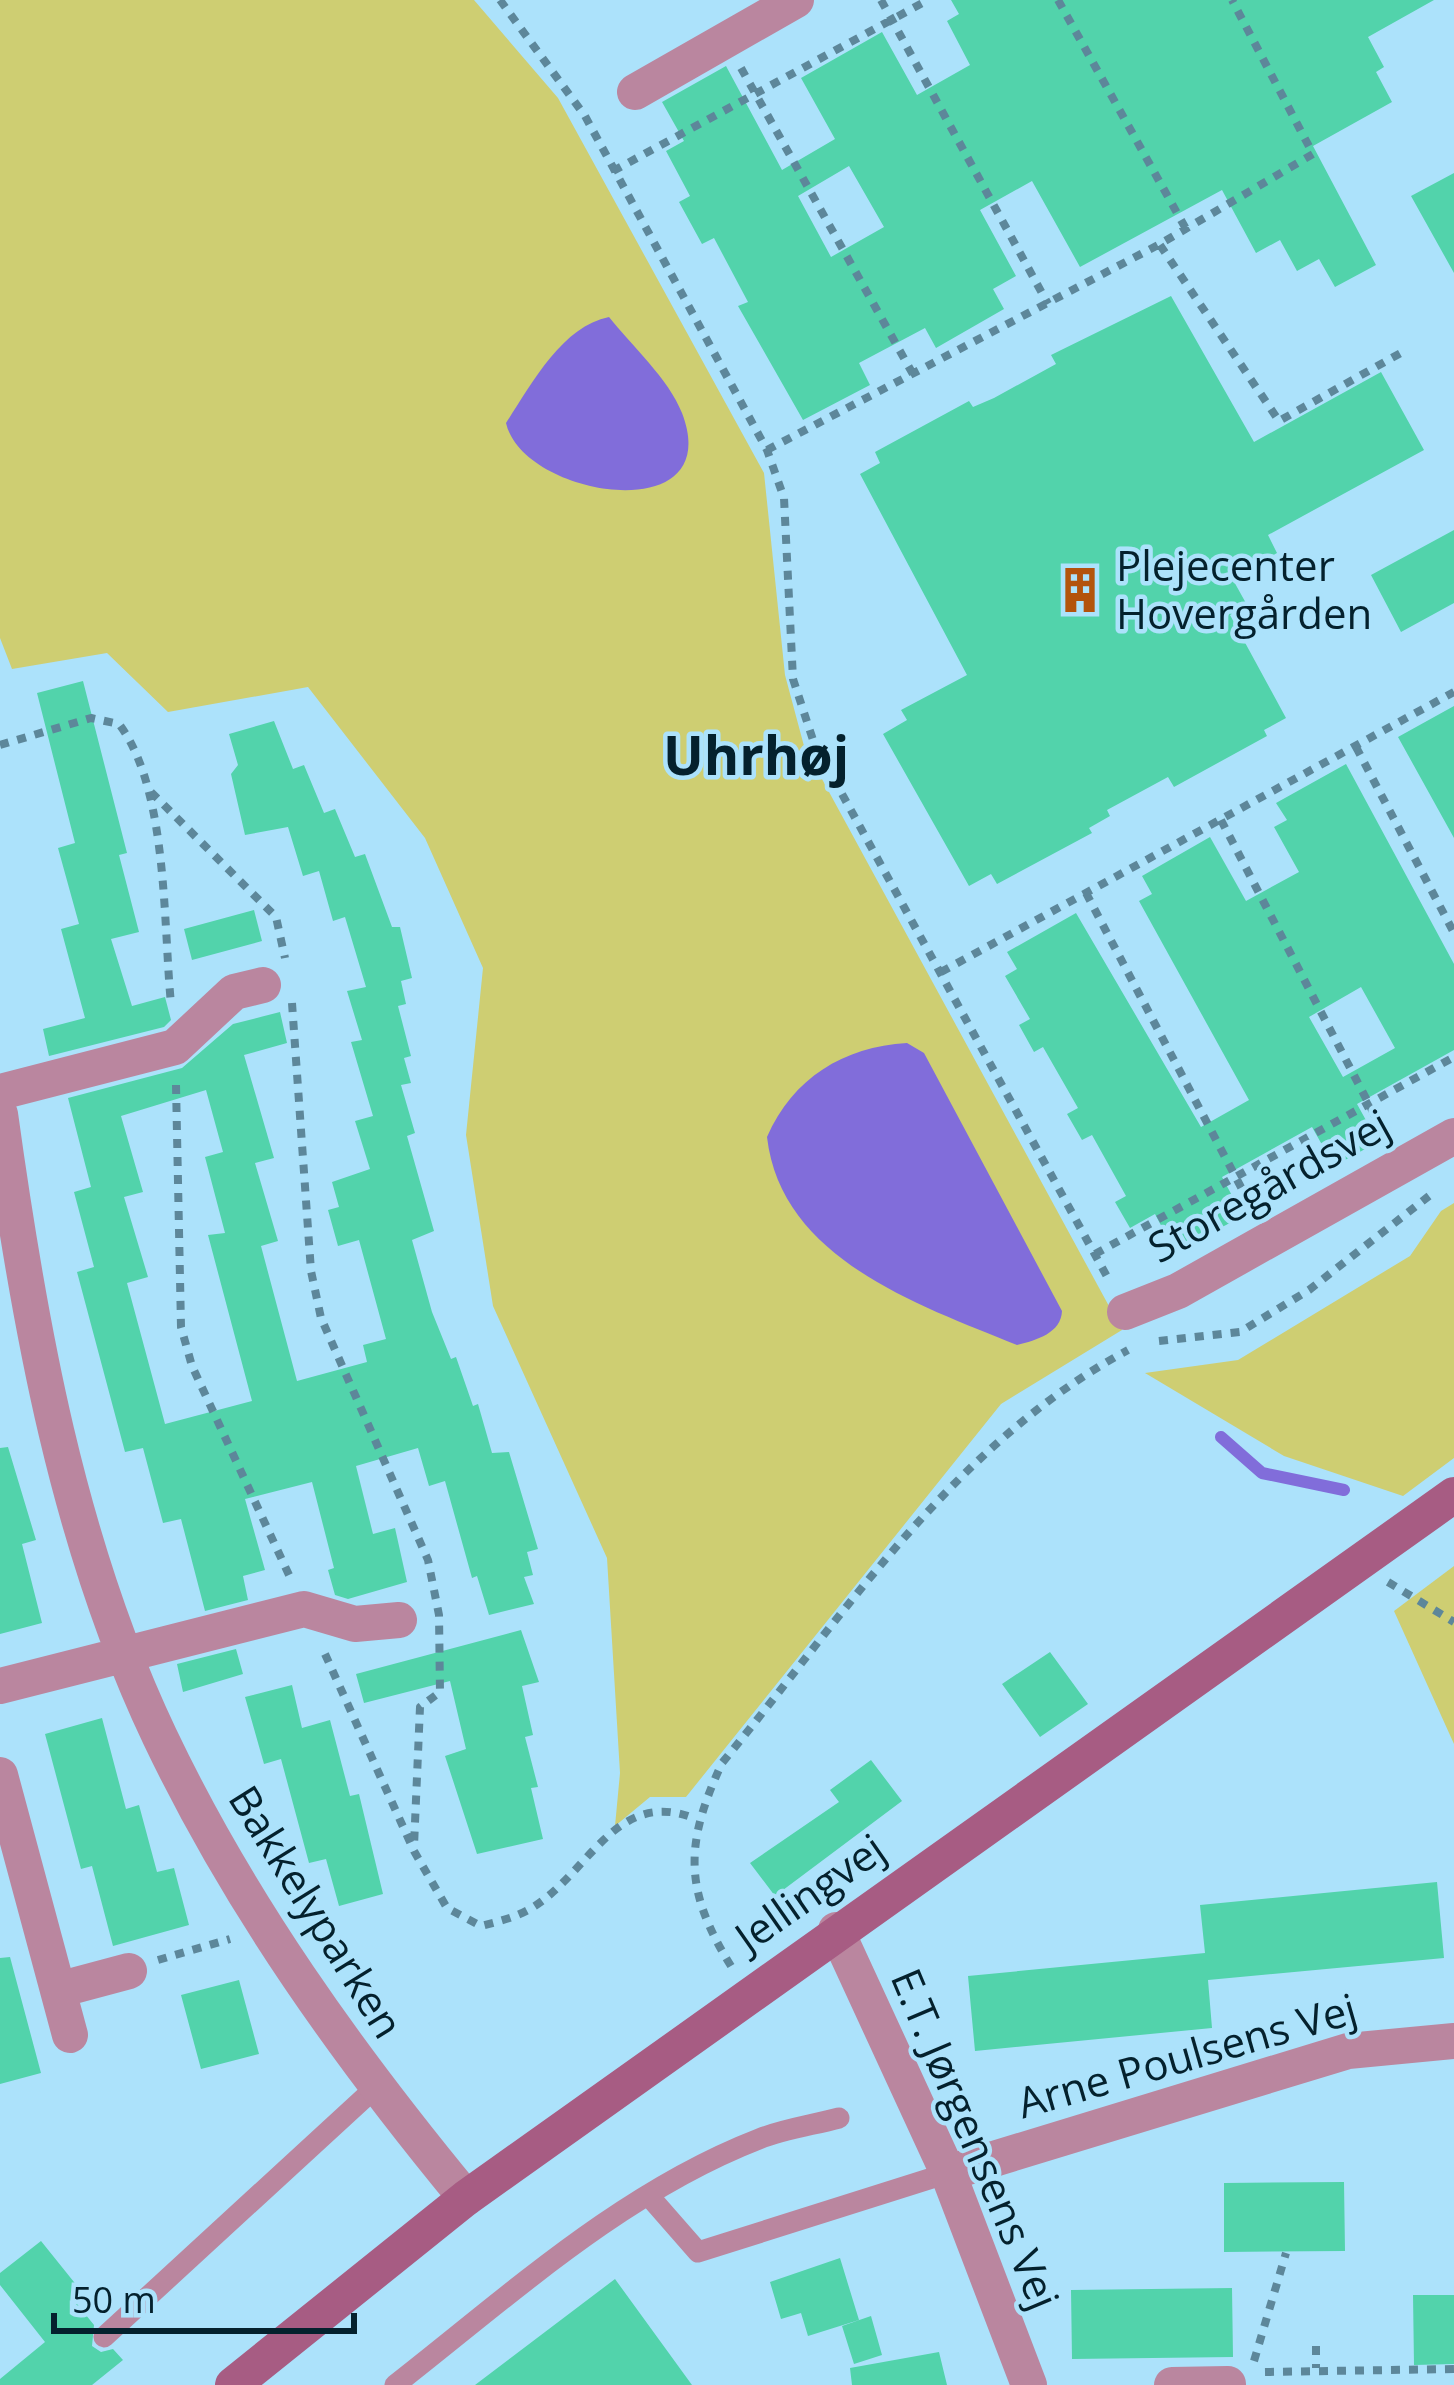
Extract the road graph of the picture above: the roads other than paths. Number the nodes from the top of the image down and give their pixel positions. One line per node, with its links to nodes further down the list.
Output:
1 (796, 0): 2 (street)
2 (635, 92)
3 (281, 983): 4 (street)
4 (0, 1092)
5 (0, 1114): 7 (street, Bakkelyparken)
6 (1454, 1136): 8 (street, Storegårdsvej)
7 (12, 1284): 11 (street, Bakkelyparken)
8 (1125, 1312)
9 (1454, 1495): 14 (main road, Jellingvej)
10 (399, 1620): 11 (street)
11 (126, 1652): 12 (street); 19 (street, Bakkelyparken)
12 (0, 1685)
13 (0, 1775): 16 (street)
14 (836, 1930): 21 (street, E.T. Jørgensens Vej); 23 (main road, Jellingvej)
15 (129, 1971): 16 (street)
16 (58, 1990): 17 (street)
17 (70, 2036)
18 (1454, 2041): 21 (street, Arne Poulsens Vej)
19 (375, 2088): 23 (street, Bakkelyparken); 24 (lane)
20 (838, 2119): 22 (lane)
21 (948, 2174): 22 (lane); 28 (street, E.T. Jørgensens Vej)
22 (649, 2196): 27 (lane)
23 (466, 2198): 26 (main road, Jellingvej)
24 (104, 2337)
25 (1240, 2376): 29 (street)
26 (232, 2385)
27 (395, 2385)
28 (1029, 2385)
29 (1172, 2385)

